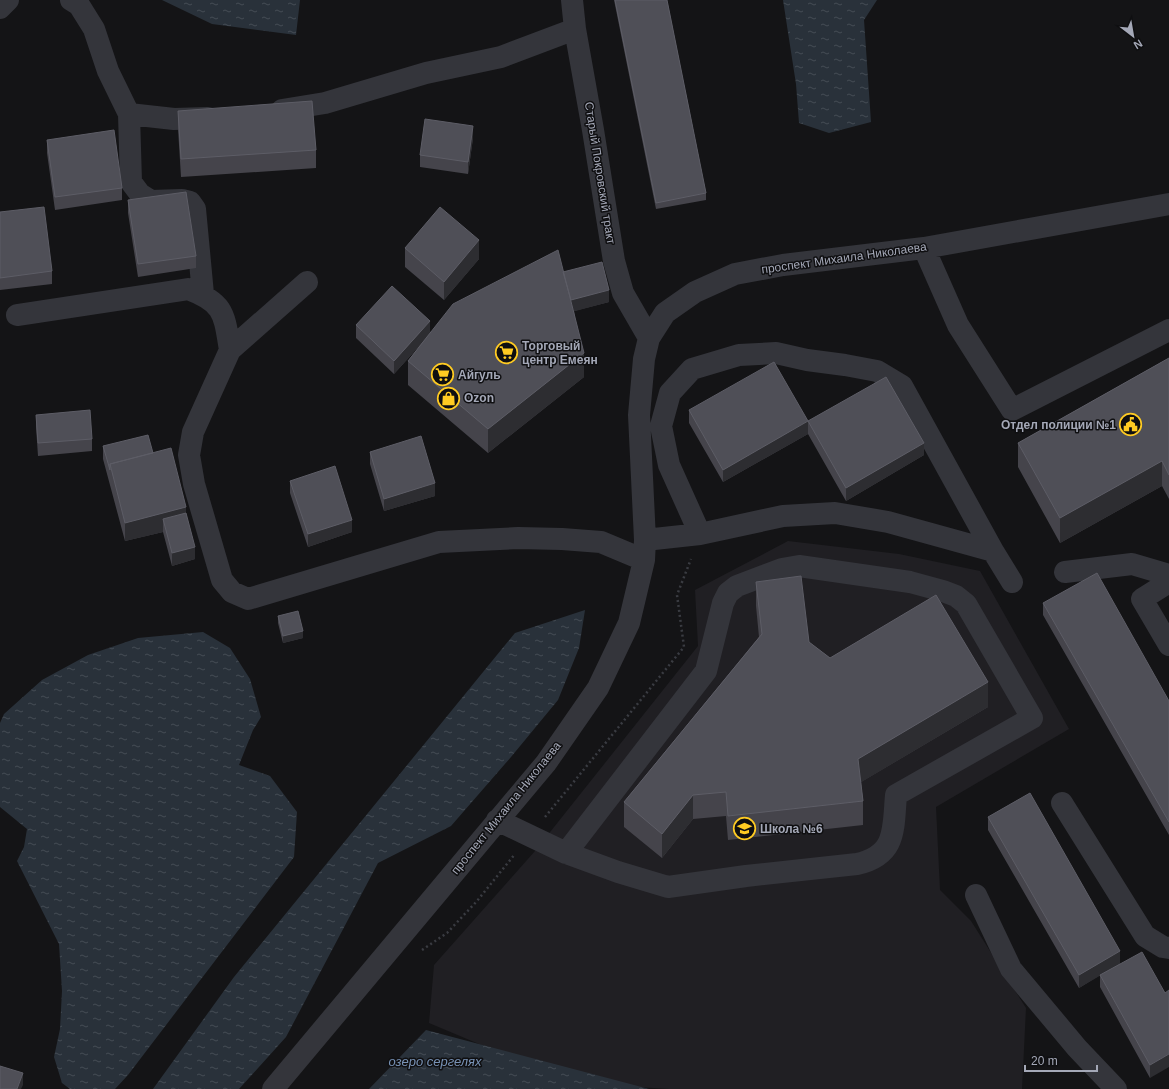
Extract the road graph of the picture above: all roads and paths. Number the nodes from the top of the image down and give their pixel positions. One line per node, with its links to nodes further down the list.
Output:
1 (8, 0): 4 (street)
2 (71, 0): 7 (street)
3 (572, 0): 5 (street, Старый Покровский тракт)
4 (0, 8)
5 (576, 29): 6 (street); 15 (street, Старый Покровский тракт)
6 (263, 113)
7 (129, 114): 8 (street); 12 (street)
8 (226, 117)
9 (1169, 206): 10 (street, проспект Михаила Николаева)
10 (924, 248): 14 (street); 15 (street, проспект Михаила Николаева)
11 (307, 282): 16 (street)
12 (203, 294): 13 (street); 16 (street)
13 (17, 315)
14 (1169, 330)
15 (649, 338): 18 (street, проспект Михаила Николаева)
16 (230, 350): 18 (street)
17 (700, 534): 18 (street); 19 (street); 19 (street)
18 (644, 550): 26 (street, проспект Михаила Николаева)
19 (993, 551): 22 (street)
20 (1065, 572): 21 (street)
21 (1169, 575)
22 (1012, 582)
23 (1169, 582): 24 (street)
24 (1169, 645)
25 (1062, 803): 29 (street)
26 (497, 820): 27 (street); 30 (street, проспект Михаила Николаева)
27 (566, 853): 27 (street)
28 (976, 895): 31 (street)
29 (1169, 948)
30 (273, 1089)
31 (1116, 1089)

